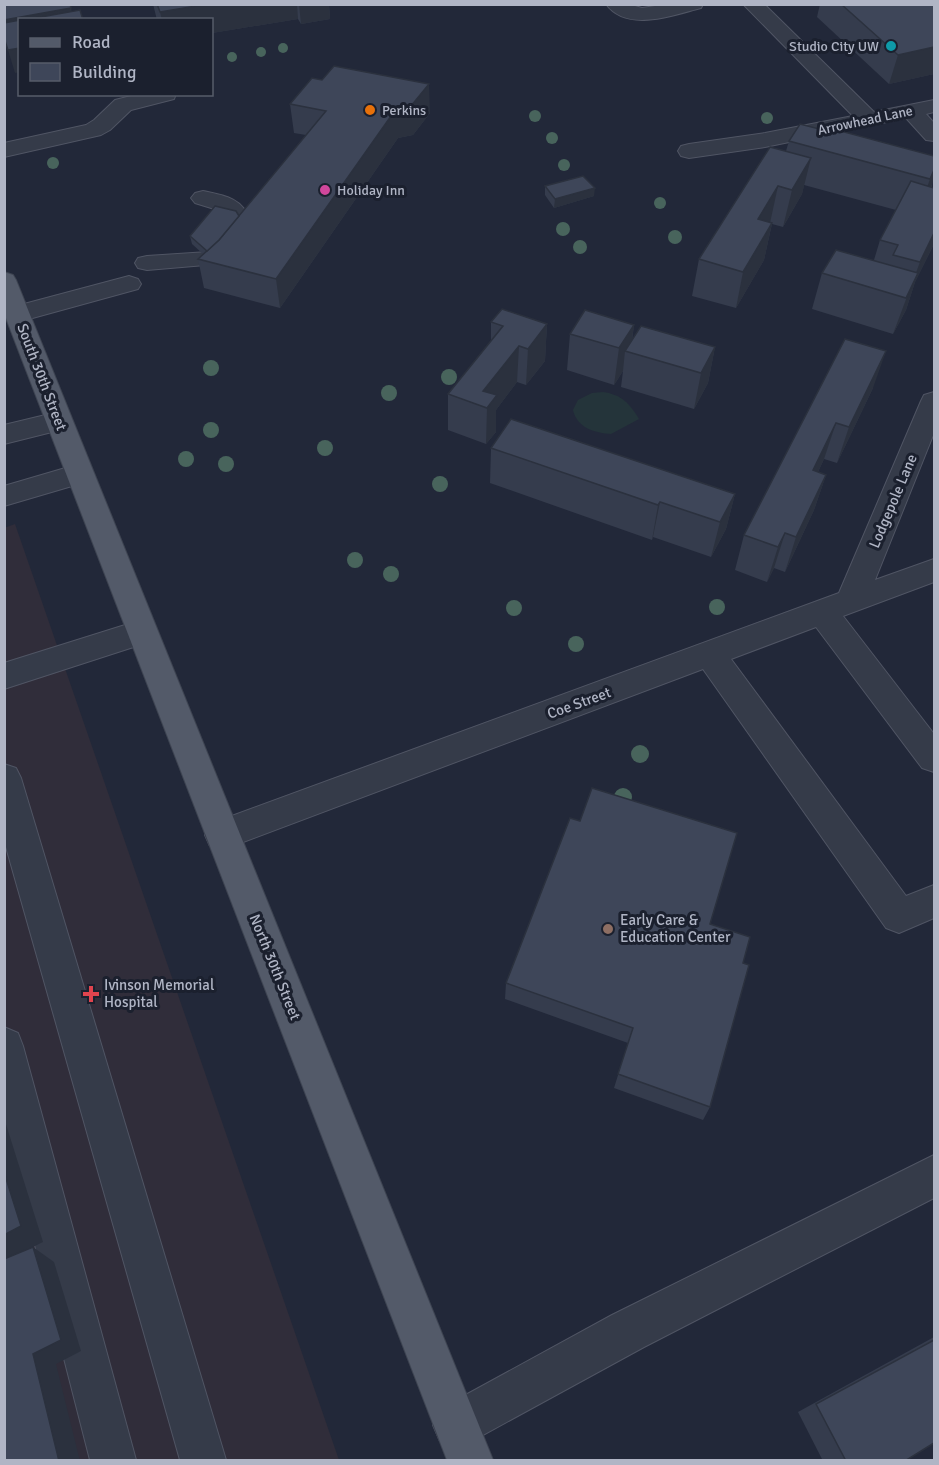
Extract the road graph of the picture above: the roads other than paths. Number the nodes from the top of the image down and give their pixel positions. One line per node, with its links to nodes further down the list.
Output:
1 (615, 4): 2 (street)
2 (694, 4)
3 (752, 4): 7 (street)
4 (158, 96): 9 (street)
5 (934, 106): 6 (street, Arrowhead Lane)
6 (910, 111): 7 (street, Arrowhead Lane); 8 (street)
7 (869, 119): 10 (street, Arrowhead Lane)
8 (934, 135)
9 (4, 150)
10 (689, 151)
11 (203, 198): 12 (street)
12 (237, 220)
13 (207, 259): 14 (street)
14 (147, 263)
15 (4, 280): 17 (main road, South 30th Street)
16 (129, 284): 17 (street)
17 (18, 314): 19 (main road, South 30th Street)
18 (934, 401): 24 (street, Lodgepole Lane)
19 (58, 421): 20 (street); 21 (main road, South 30th Street)
20 (4, 435)
21 (79, 474): 22 (street); 25 (main road, North 30th Street)
22 (4, 496)
23 (934, 570): 24 (street, Coe Street)
24 (836, 607): 26 (street, Coe Street); 28 (street)
25 (141, 632): 27 (street); 30 (main road, North 30th Street)
26 (710, 654): 30 (street, Coe Street); 31 (street)
27 (4, 676)
28 (934, 758)
29 (4, 778): 36 (street)
30 (222, 835): 34 (main road, North 30th Street)
31 (934, 901)
32 (4, 1046): 35 (street)
33 (934, 1176): 34 (street)
34 (463, 1443)
35 (112, 1461)
36 (203, 1461)

